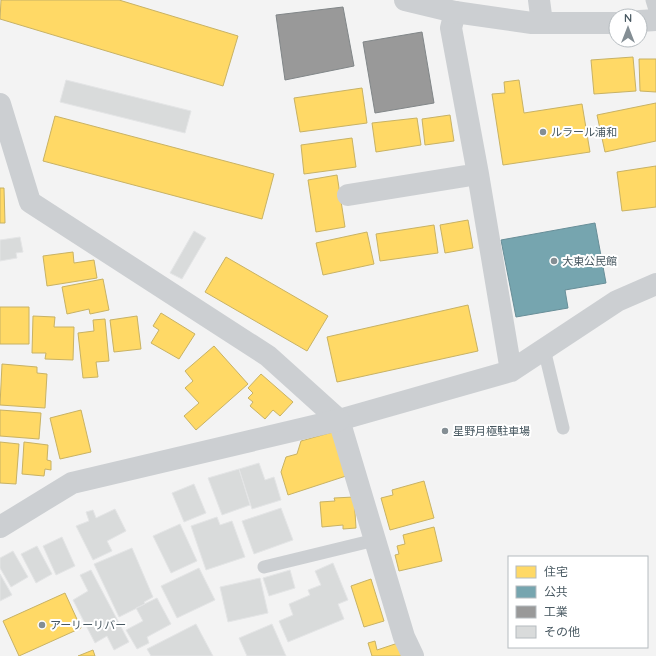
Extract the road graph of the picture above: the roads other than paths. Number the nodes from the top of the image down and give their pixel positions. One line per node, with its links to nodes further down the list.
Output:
1 (405, 0): 4 (street)
2 (539, 0): 6 (street)
3 (652, 0): 5 (lane)
4 (455, 12): 6 (street); 9 (street)
5 (656, 13)
6 (542, 23): 7 (street)
7 (608, 23)
8 (0, 104): 14 (street)
9 (478, 174): 10 (street); 13 (street)
10 (348, 195)
11 (656, 284): 12 (street)
12 (544, 349): 13 (street); 15 (lane)
13 (511, 371): 14 (street)
14 (339, 420): 16 (street); 17 (street)
15 (563, 428)
16 (0, 527)
17 (375, 540): 18 (lane); 19 (street)
18 (264, 567)
19 (413, 656)

